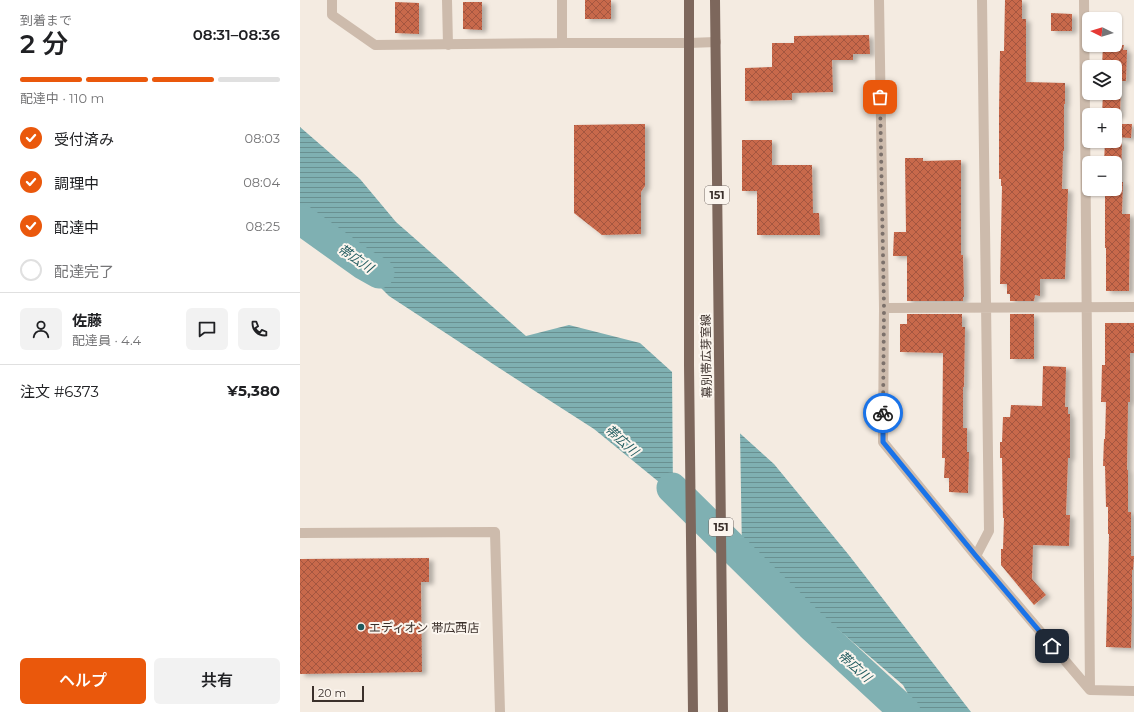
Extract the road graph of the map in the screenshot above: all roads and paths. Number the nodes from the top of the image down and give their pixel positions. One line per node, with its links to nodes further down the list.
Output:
1 (332, 0): 12 (street)
2 (447, 0): 12 (street)
3 (562, 0): 10 (street)
4 (689, 0): 11 (main road, 幕別帯広芽室線 / 151)
5 (715, 0): 9 (main road, 幕別帯広芽室線 / 151)
6 (879, 0): 16 (street)
7 (982, 0): 13 (street)
8 (1084, 0): 14 (street)
9 (716, 42): 11 (street); 23 (main road, 幕別帯広芽室線 / 151)
10 (562, 43): 11 (street); 12 (street)
11 (689, 43): 22 (main road, 幕別帯広芽室線 / 151)
12 (448, 45)
13 (986, 307): 14 (street); 16 (street); 18 (street)
14 (1087, 307): 15 (street); 19 (street)
15 (1134, 307)
16 (884, 308): 18 (street)
17 (300, 533): 21 (street)
18 (976, 556): 19 (street)
19 (1090, 690): 20 (street)
20 (1134, 691)
21 (500, 712)
22 (694, 712)
23 (723, 712)

